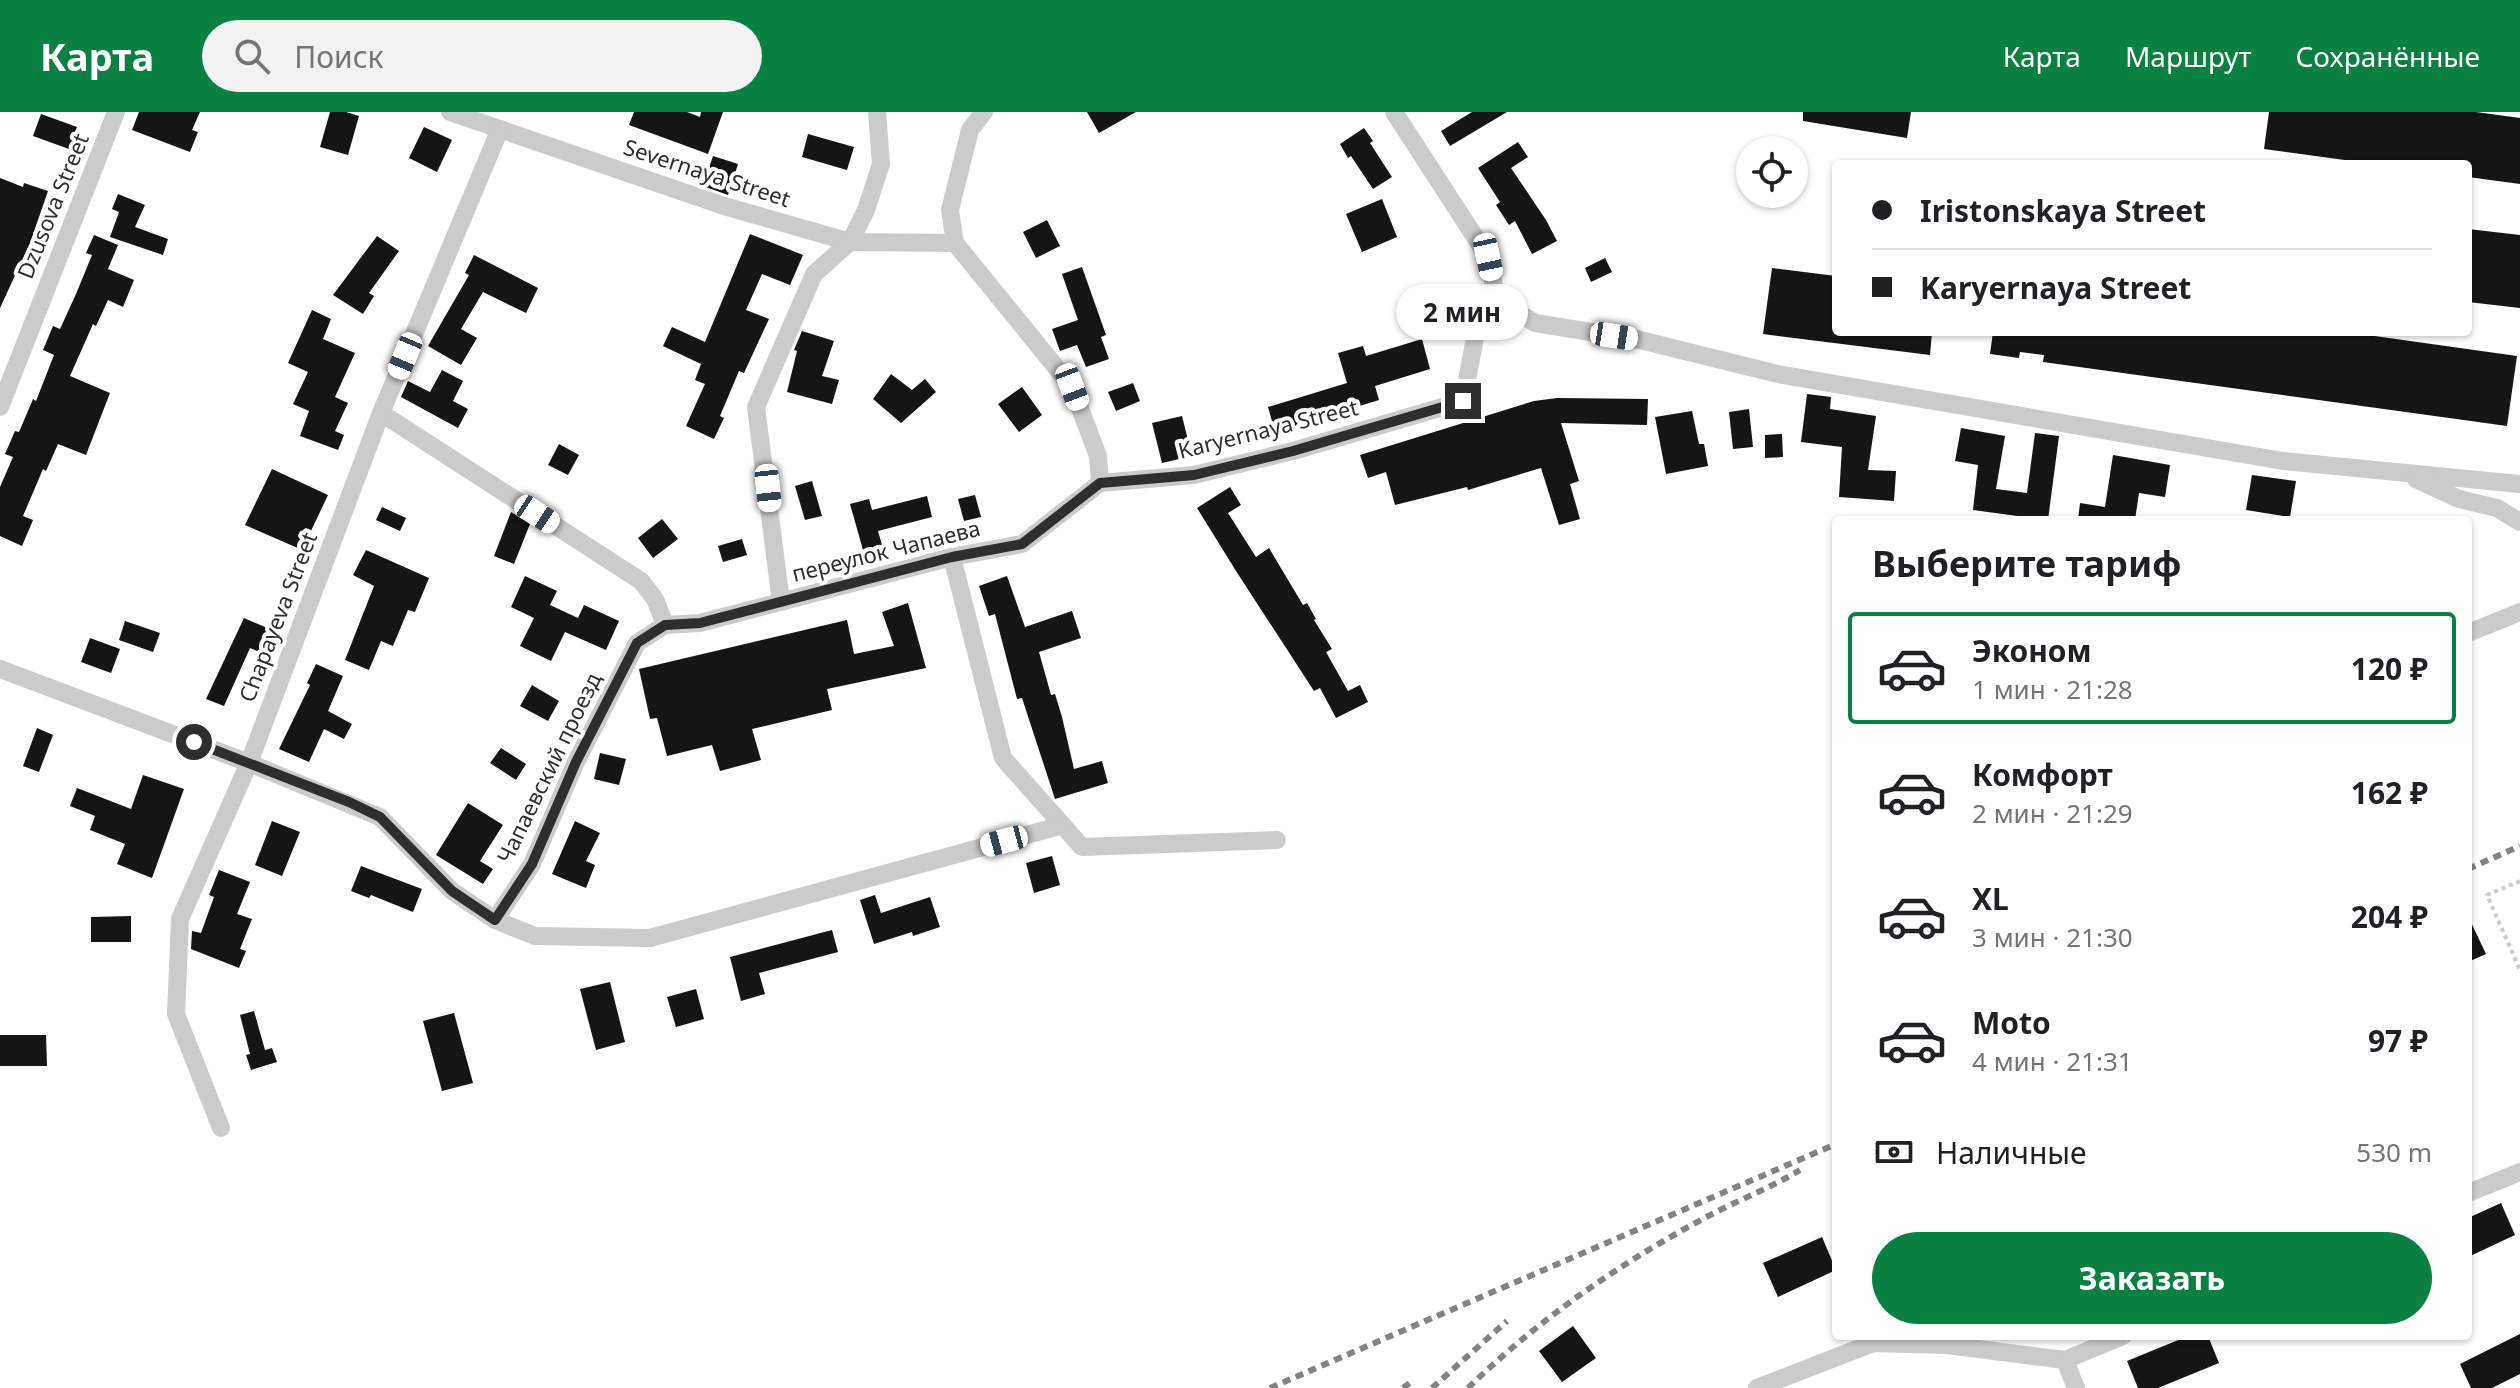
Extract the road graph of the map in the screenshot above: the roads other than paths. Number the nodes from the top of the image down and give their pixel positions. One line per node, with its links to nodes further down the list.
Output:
1 (116, 112): 10 (street, Dzusova Street)
2 (450, 112): 6 (street, Severnaya Street)
3 (877, 112): 7 (street)
4 (984, 112): 8 (street)
5 (1394, 112): 9 (street)
6 (500, 129): 7 (street, Severnaya Street); 11 (street, Chapayeva Street)
7 (850, 242): 8 (street, Severnaya Street); 17 (street)
8 (955, 243): 13 (street)
9 (1497, 299): 12 (street); 13 (street, Karyernaya Street)
10 (0, 407)
11 (381, 413): 19 (street); 22 (street, Chapayeva Street)
12 (2400, 472): 14 (street); 15 (street)
13 (1100, 483): 16 (street, переулок Чапаева)
14 (2520, 484)
15 (2520, 522)
16 (952, 557): 17 (street, переулок Чапаева); 23 (street)
17 (781, 602): 19 (street, переулок Чапаева)
18 (2520, 612): 20 (street)
19 (665, 625): 25 (street, Чапаевский проезд)
20 (2472, 631)
21 (0, 669): 22 (street)
22 (249, 763): 25 (street); 26 (street, Chapayeva Street)
23 (1063, 825): 24 (street); 25 (street)
24 (1277, 840)
25 (495, 920)
26 (221, 1128)
27 (2520, 1172): 28 (street)
28 (2472, 1191)
29 (2113, 1340): 30 (street)
30 (2065, 1360): 31 (street); 32 (street)
31 (1757, 1388)
32 (2076, 1388)

